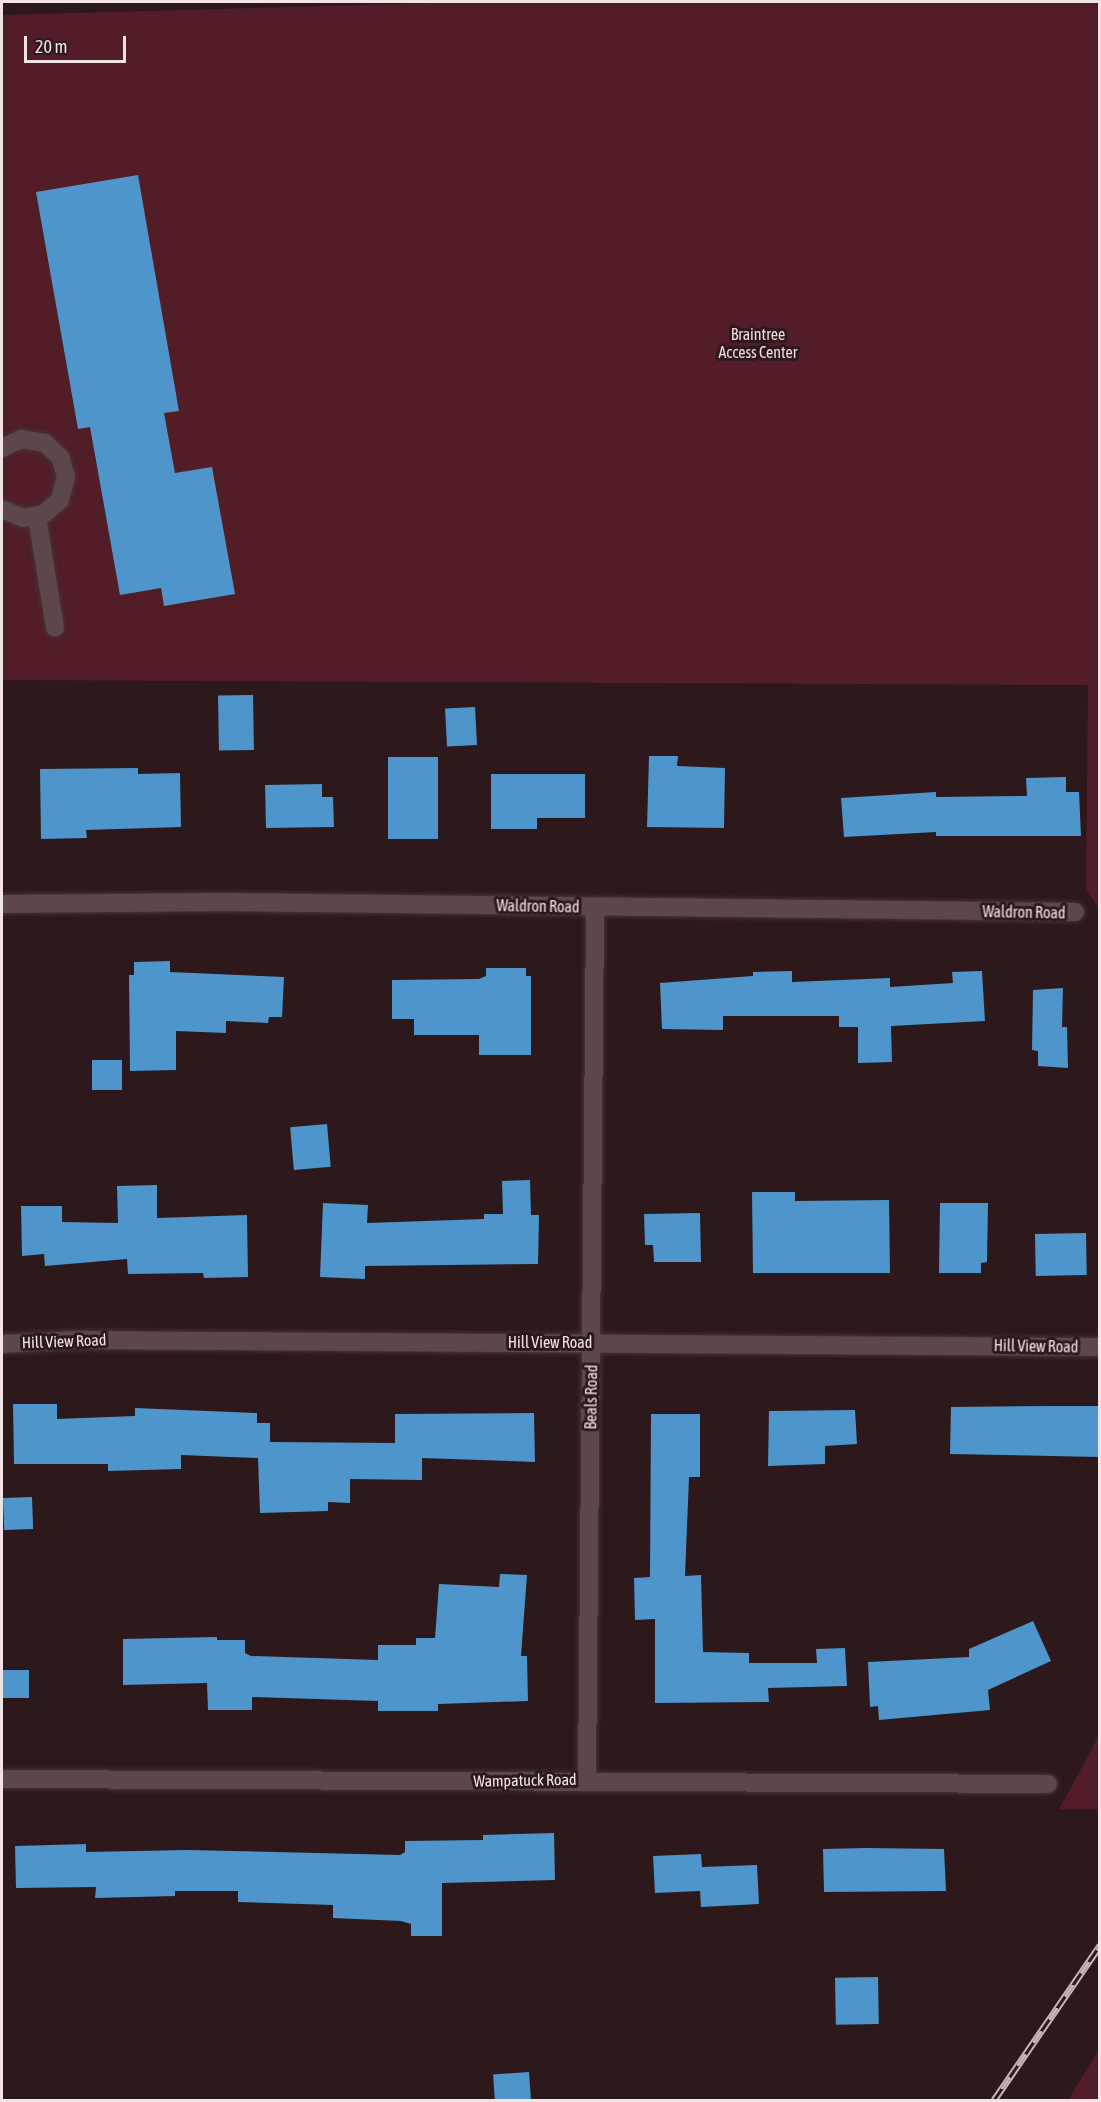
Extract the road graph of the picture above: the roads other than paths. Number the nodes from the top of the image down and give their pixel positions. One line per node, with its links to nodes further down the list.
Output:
1 (2, 448): 3 (street)
2 (2, 509): 3 (street)
3 (37, 517): 4 (street)
4 (55, 628)
5 (2, 904): 6 (street, Waldron Road)
6 (595, 907): 7 (street, Waldron Road); 8 (street, Beals Road)
7 (1075, 912)
8 (591, 1342): 9 (street, Hill View Road); 10 (street, Hill View Road); 12 (street, Beals Road)
9 (2, 1344)
10 (1100, 1347)
11 (2, 1779): 12 (street, Wampatuck Road)
12 (587, 1780): 13 (street, Wampatuck Road)
13 (1048, 1784)

